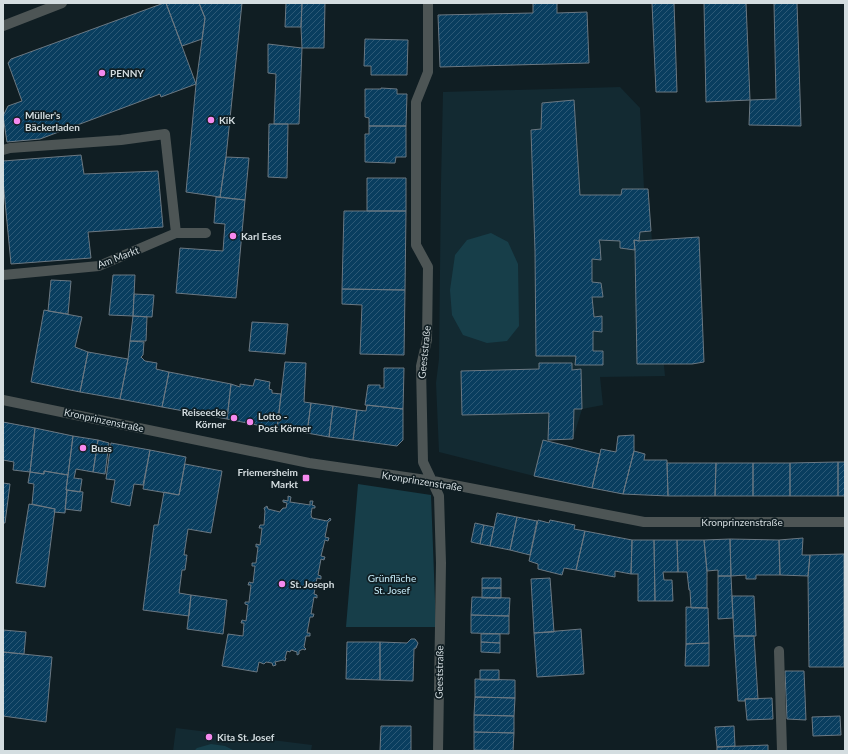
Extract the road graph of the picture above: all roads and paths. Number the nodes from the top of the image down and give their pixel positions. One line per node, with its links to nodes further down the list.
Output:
1 (62, 3): 3 (street)
2 (428, 3): 9 (street, Geeststraße)
3 (3, 26)
4 (3, 150): 5 (street)
5 (176, 232): 6 (street, Am Markt); 7 (street, Am Markt)
6 (206, 233)
7 (3, 275)
8 (3, 400): 9 (street, Kronprinzenstraße)
9 (432, 481): 10 (street, Kronprinzenstraße); 12 (street, Geeststraße)
10 (845, 522)
11 (779, 651): 13 (street)
12 (438, 751)
13 (782, 751)

